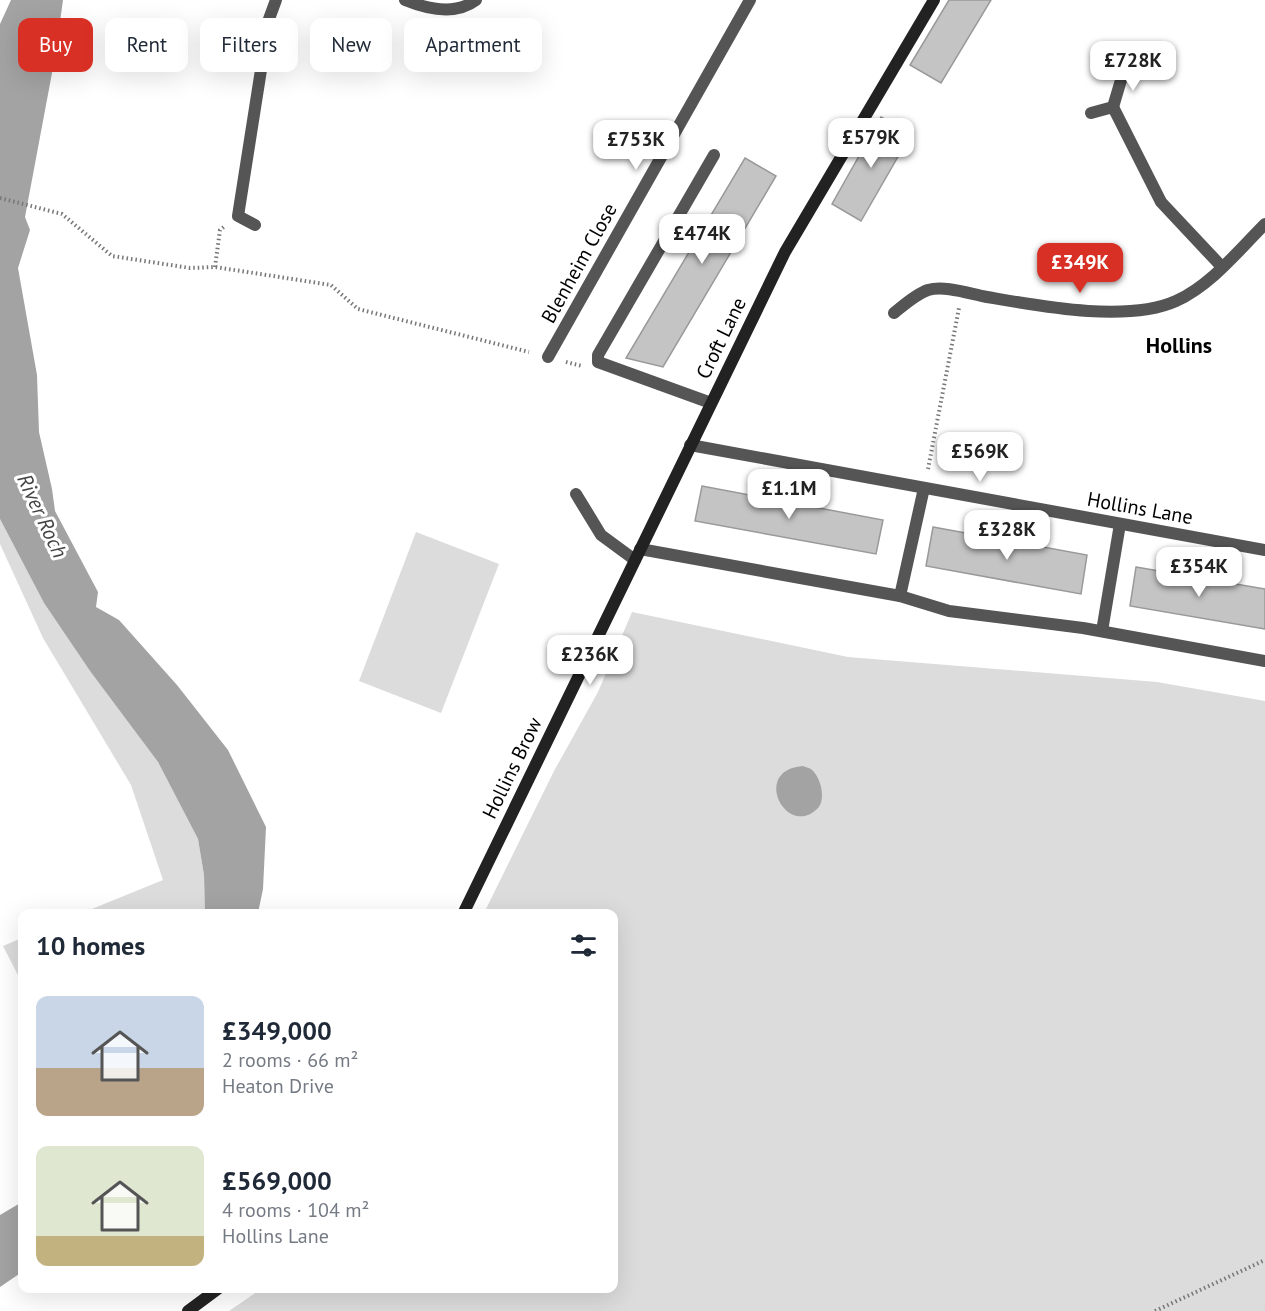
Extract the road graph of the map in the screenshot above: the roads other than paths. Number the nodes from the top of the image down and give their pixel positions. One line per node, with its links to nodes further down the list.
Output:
1 (276, 0): 11 (street)
2 (405, 0): 3 (street)
3 (476, 0)
4 (750, 0): 14 (street, Blenheim Close)
5 (934, 0): 15 (street, Croft Lane)
6 (1124, 70): 7 (street)
7 (1113, 107): 8 (street); 12 (street)
8 (1091, 113)
9 (714, 155): 15 (street)
10 (1265, 224): 12 (street)
11 (255, 225)
12 (1222, 267): 13 (street)
13 (894, 313)
14 (548, 357)
15 (711, 403): 16 (street, Croft Lane)
16 (690, 445): 17 (street, Hollins Lane); 21 (street, Hollins Brow)
17 (924, 488): 19 (street, Hollins Lane); 22 (street)
18 (576, 494): 21 (street)
19 (1120, 524): 20 (street, Hollins Lane); 23 (street)
20 (1265, 550)
21 (637, 554): 22 (street); 25 (street, Hollins Brow)
22 (900, 596): 23 (street)
23 (1102, 631): 24 (street)
24 (1265, 661)
25 (465, 909)
26 (212, 1293): 27 (street)
27 (188, 1311)

